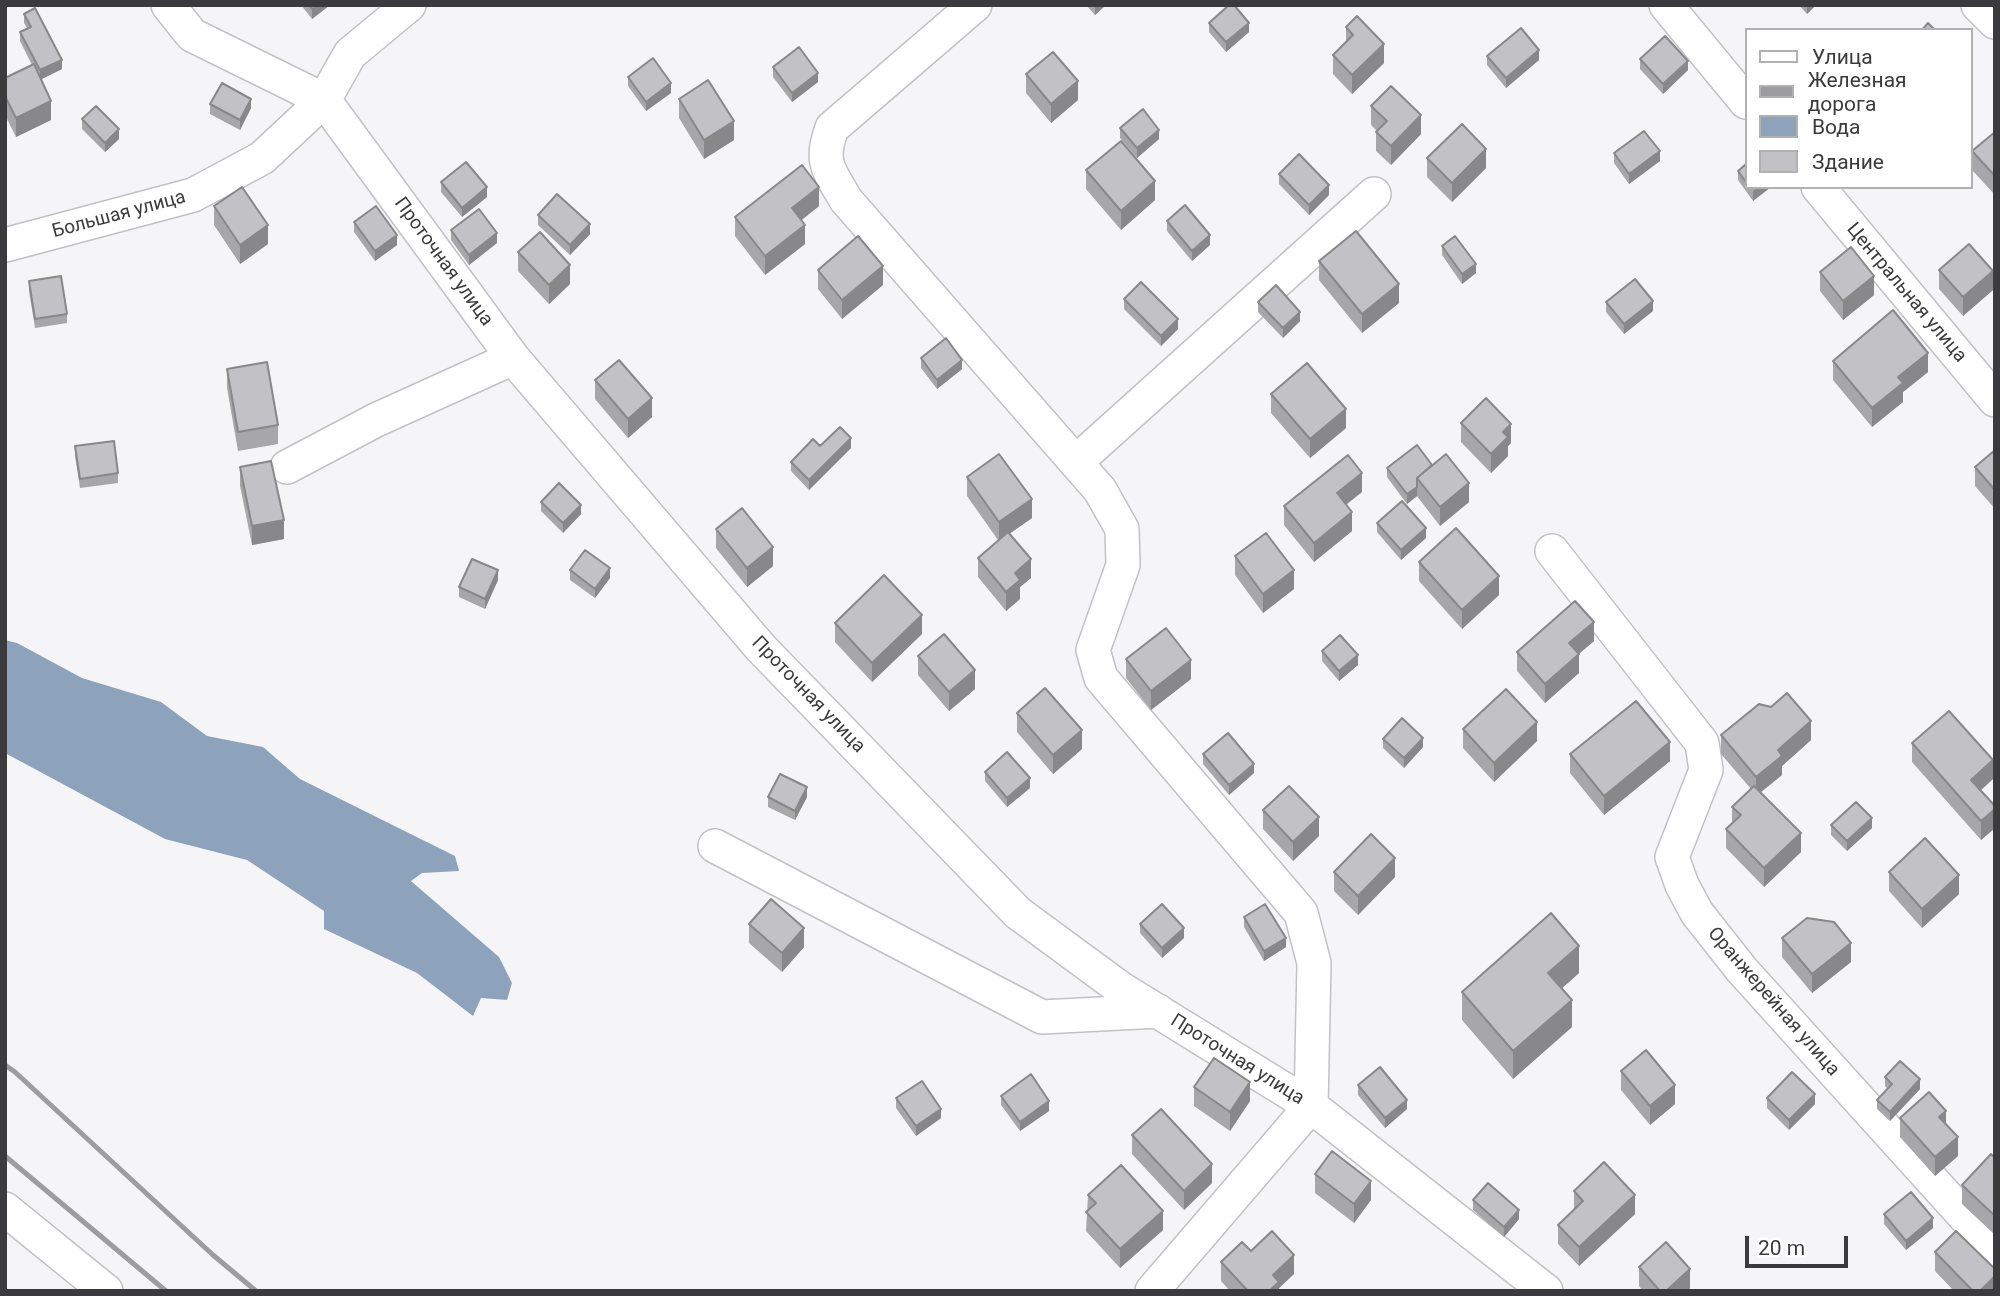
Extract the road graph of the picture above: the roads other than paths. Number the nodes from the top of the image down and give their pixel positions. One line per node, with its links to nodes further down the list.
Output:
1 (168, 5): 7 (street, Проточная улица)
2 (409, 5): 7 (street, Большая улица)
3 (975, 5): 14 (street)
4 (1666, 5): 8 (street)
5 (1978, 5): 6 (street)
6 (1995, 22)
7 (324, 100): 11 (street, Большая улица); 12 (street, Проточная улица)
8 (1744, 100)
9 (1820, 189): 13 (street, Центральная улица)
10 (1374, 194): 14 (street)
11 (5, 244)
12 (513, 358): 15 (street); 18 (street, Проточная улица)
13 (1995, 400)
14 (1076, 462): 19 (street)
15 (287, 467)
16 (1552, 551): 21 (street, Оранжерейная улица)
17 (715, 846): 18 (street)
18 (1158, 1011): 19 (street, Проточная улица)
19 (1311, 1106): 23 (street); 24 (street, Проточная улица)
20 (5, 1209): 22 (street)
21 (1995, 1250)
22 (106, 1291)
23 (1152, 1291)
24 (1546, 1291)

